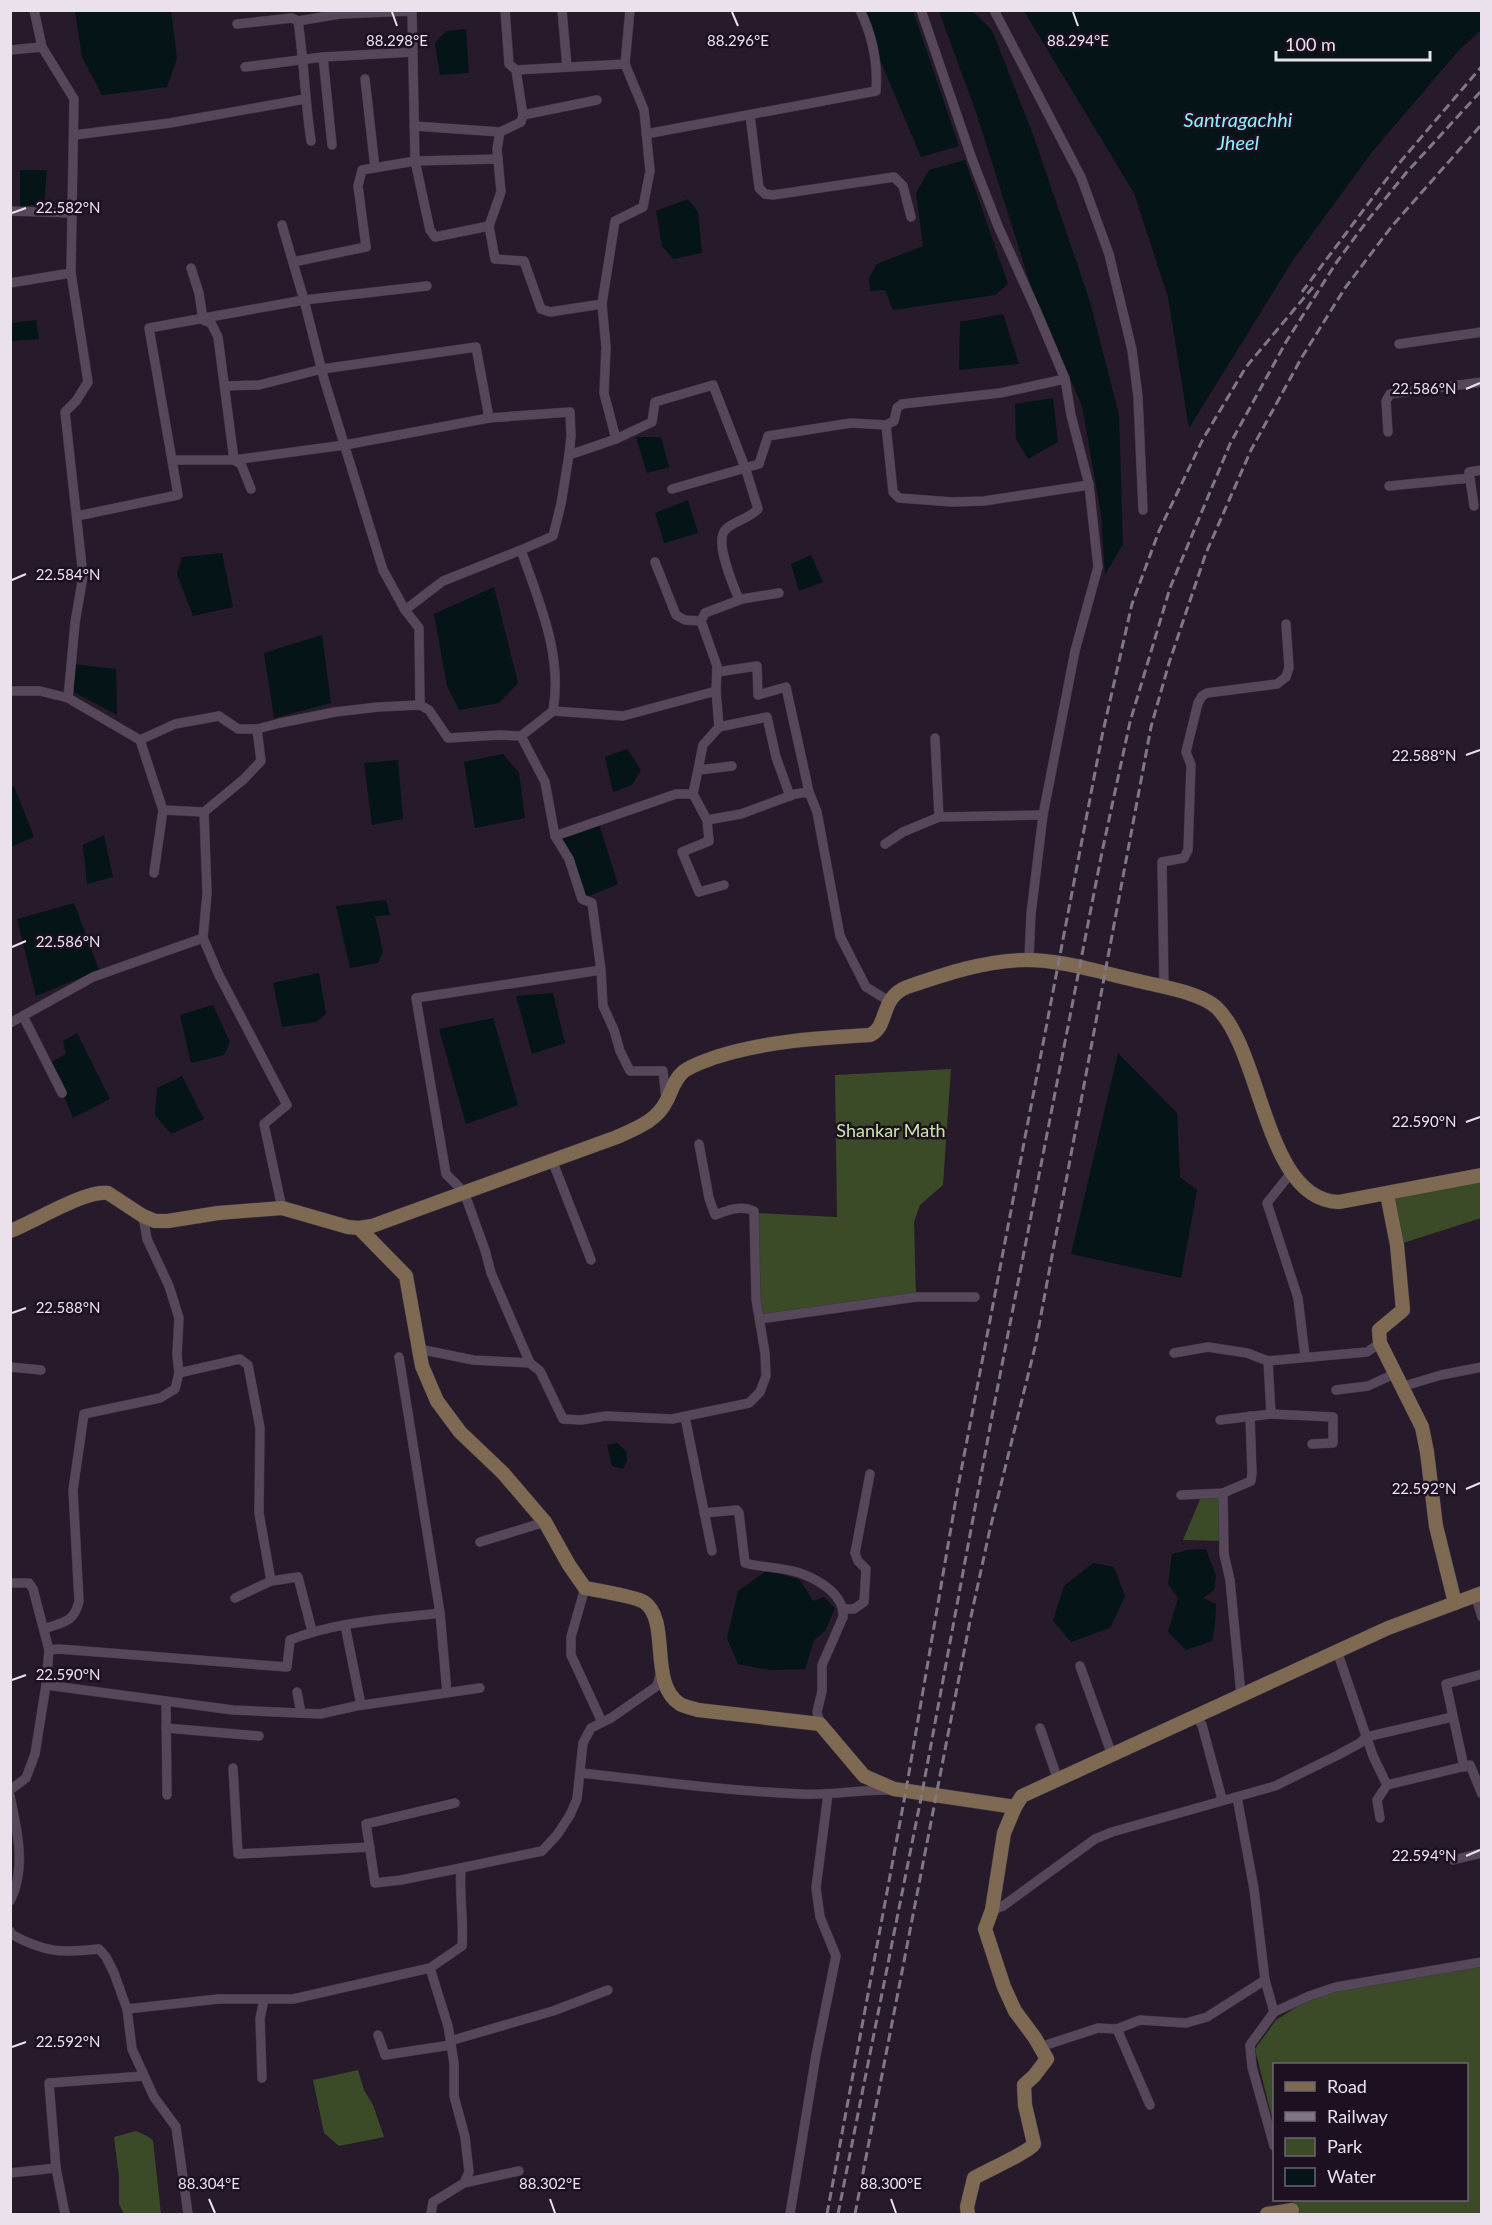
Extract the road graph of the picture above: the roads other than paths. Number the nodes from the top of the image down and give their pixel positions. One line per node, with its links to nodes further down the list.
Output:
1 (34, 10): 11 (street)
2 (505, 10): 19 (street)
3 (562, 10): 18 (street)
4 (630, 10): 16 (street)
5 (860, 10): 24 (street)
6 (921, 10): 50 (street)
7 (994, 10): 69 (street)
8 (412, 11): 9 (street); 13 (street)
9 (298, 21): 10 (street); 15 (street)
10 (237, 24)
11 (42, 47): 12 (street); 28 (street)
12 (10, 50)
13 (413, 52): 14 (street); 25 (street)
14 (323, 57): 15 (street); 30 (street)
15 (304, 61): 17 (street); 21 (street)
16 (625, 64): 18 (street); 27 (street)
17 (245, 67)
18 (567, 68): 19 (street)
19 (516, 70): 23 (street)
20 (365, 79): 33 (street)
21 (305, 99): 28 (street); 29 (street)
22 (597, 100): 23 (street)
23 (523, 115): 26 (street)
24 (750, 115): 27 (street); 36 (street)
25 (414, 126): 26 (street); 32 (street)
26 (500, 132): 31 (street)
27 (646, 134): 45 (street)
28 (74, 135): 35 (street)
29 (310, 141)
30 (332, 145)
31 (498, 159): 32 (street); 38 (street)
32 (415, 161): 33 (street); 38 (street)
33 (375, 168): 39 (street)
34 (10, 211): 35 (street)
35 (72, 213): 41 (street)
36 (911, 217)
37 (282, 225): 39 (street)
38 (489, 226): 45 (street)
39 (293, 262): 44 (street)
40 (191, 268): 46 (street)
41 (71, 273): 42 (street); 70 (street)
42 (10, 283)
43 (427, 286): 44 (street)
44 (304, 300): 46 (street); 49 (street)
45 (603, 304): 56 (street)
46 (203, 320): 52 (street); 59 (street)
47 (1482, 332): 48 (street)
48 (1399, 344)
49 (322, 369): 52 (street); 53 (street); 57 (street)
50 (1065, 379): 54 (street); 64 (street)
51 (1482, 382): 55 (street)
52 (225, 386): 60 (street)
53 (489, 418): 57 (street); 58 (street)
54 (886, 426): 61 (street); 64 (street)
55 (1388, 432)
56 (616, 439): 58 (street); 61 (street)
57 (345, 445): 60 (street); 75 (street)
58 (569, 455): 71 (street)
59 (173, 460): 60 (street); 70 (street)
60 (234, 460): 66 (street)
61 (746, 470): 67 (street); 74 (street)
62 (1482, 470): 63 (street)
63 (1470, 478): 65 (street); 68 (street)
64 (1089, 485): 96 (street)
65 (1389, 486)
66 (251, 489)
67 (672, 489)
68 (1474, 506)
69 (1143, 510)
70 (77, 516): 81 (street)
71 (521, 550): 75 (street); 83 (street)
72 (655, 562): 76 (street)
73 (779, 593): 74 (street)
74 (739, 600): 76 (street)
75 (405, 610): 82 (street)
76 (701, 621): 78 (street)
77 (1286, 624): 106 (street)
78 (717, 672): 80 (street); 91 (street)
79 (10, 691): 81 (street)
80 (716, 691): 83 (street); 84 (street)
81 (68, 698): 88 (street)
82 (420, 705): 85 (street); 86 (street)
83 (553, 711): 86 (street)
84 (719, 727): 90 (street); 93 (street)
85 (257, 729): 88 (street); 95 (street)
86 (521, 736): 99 (street)
87 (935, 738): 97 (street)
88 (140, 740): 94 (street)
89 (732, 766): 90 (street)
90 (699, 770): 92 (street)
91 (809, 792): 93 (street); 107 (street)
92 (693, 794): 98 (street); 99 (street)
93 (790, 796): 98 (street)
94 (163, 810): 95 (street); 101 (street)
95 (204, 812): 103 (street)
96 (1043, 815): 97 (street); 104 (street)
97 (939, 817): 100 (street)
98 (707, 820): 102 (street)
99 (555, 836): 105 (street)
100 (885, 844)
101 (154, 873)
102 (724, 885)
103 (203, 938): 108 (street); 118 (street)
104 (1029, 959): 106 (street); 107 (street)
105 (601, 970): 111 (street); 116 (street)
106 (1164, 987): 114 (street)
107 (889, 1002): 111 (street)
108 (23, 1016): 109 (street); 110 (street)
109 (10, 1023)
110 (62, 1093)
111 (666, 1101): 113 (street)
112 (699, 1144): 124 (street)
113 (552, 1160): 116 (street); 122 (street)
114 (1291, 1173): 117 (street); 129 (street)
115 (1482, 1176): 117 (street)
116 (464, 1192): 120 (street); 131 (street)
117 (1387, 1194): 125 (street)
118 (282, 1208): 119 (street); 120 (street)
119 (143, 1216): 121 (street); 135 (street)
120 (359, 1228): 126 (street)
121 (10, 1231)
122 (591, 1260)
123 (975, 1297): 124 (street)
124 (760, 1319): 141 (street)
125 (1380, 1343): 129 (street); 136 (street)
126 (419, 1349): 131 (street); 148 (street)
127 (1174, 1353): 130 (street)
128 (399, 1356): 158 (street)
129 (1305, 1356): 130 (street)
130 (1268, 1361): 139 (street)
131 (530, 1363): 141 (street)
132 (10, 1367): 134 (street)
133 (1482, 1367): 137 (street)
134 (42, 1370)
135 (179, 1373): 151 (street); 161 (street)
136 (1395, 1374): 137 (street); 138 (street)
137 (1401, 1387): 156 (street)
138 (1336, 1390)
139 (1271, 1414): 140 (street); 143 (street)
140 (1250, 1416): 142 (street); 145 (street)
141 (685, 1417): 147 (street)
142 (1220, 1419)
143 (1312, 1444)
144 (870, 1474): 157 (street)
145 (1223, 1492): 146 (street); 172 (street)
146 (1181, 1495)
147 (704, 1513): 150 (street); 157 (street)
148 (545, 1522): 149 (street); 153 (street)
149 (480, 1542)
150 (712, 1551)
151 (271, 1581): 155 (street); 162 (street)
152 (10, 1583): 161 (street)
153 (585, 1588): 166 (street); 178 (street)
154 (1478, 1594): 156 (street); 159 (street)
155 (236, 1598)
156 (1455, 1603): 164 (street)
157 (844, 1609): 179 (street)
158 (440, 1613): 160 (street); 171 (street)
159 (1482, 1617)
160 (345, 1625): 162 (street); 174 (street)
161 (44, 1629): 163 (street)
162 (312, 1631): 163 (street)
163 (49, 1650): 168 (street)
164 (1337, 1651): 172 (street); 183 (street)
165 (1080, 1666): 184 (street)
166 (662, 1669): 178 (street); 179 (street)
167 (1482, 1674): 185 (street)
168 (46, 1685): 173 (street); 190 (street)
169 (480, 1688): 171 (street)
170 (297, 1692): 175 (street)
171 (447, 1693): 174 (street)
172 (1241, 1695): 176 (street)
173 (166, 1701): 175 (street); 180 (street)
174 (361, 1705): 175 (street)
175 (302, 1713)
176 (1197, 1716): 184 (street); 197 (street)
177 (1448, 1718): 183 (street)
178 (602, 1722): 187 (street)
179 (820, 1724): 191 (street)
180 (166, 1728): 182 (street); 192 (street)
181 (1040, 1728): 188 (street)
182 (259, 1736)
183 (1366, 1737): 189 (street); 196 (street)
184 (1112, 1755): 188 (street)
185 (1471, 1764): 189 (street); 194 (street)
186 (234, 1768): 201 (street)
187 (581, 1773): 193 (street); 204 (street)
188 (1058, 1780): 199 (street)
189 (1387, 1785): 200 (street)
190 (10, 1790)
191 (906, 1790): 193 (street); 199 (street)
192 (167, 1794)
193 (828, 1794): 231 (street)
194 (1482, 1794)
195 (10, 1796): 205 (street)
196 (1237, 1797): 197 (street); 210 (street)
197 (1222, 1799): 206 (street)
198 (455, 1803): 201 (street)
199 (1015, 1807): 206 (street)
200 (1380, 1818)
201 (370, 1847): 204 (street)
202 (1482, 1853): 203 (street)
203 (1453, 1860)
204 (461, 1868): 209 (street)
205 (10, 1901)
206 (992, 1910): 218 (street)
207 (10, 1930): 213 (street)
208 (1482, 1962): 214 (street)
209 (430, 1968): 212 (street); 217 (street)
210 (1265, 1980): 214 (street); 215 (street)
211 (608, 1990): 217 (street)
212 (264, 2000): 213 (street); 220 (street)
213 (128, 2009): 219 (street)
214 (1274, 2012): 222 (street)
215 (1117, 2029): 218 (street); 221 (street)
216 (378, 2035): 217 (street)
217 (451, 2043): 226 (street)
218 (1040, 2047): 232 (street)
219 (144, 2076): 223 (street); 229 (street)
220 (262, 2078)
221 (1150, 2105)
222 (1273, 2139)
223 (56, 2168): 225 (street); 228 (street)
224 (519, 2171): 226 (street)
225 (10, 2173)
226 (464, 2183): 230 (street)
227 (1291, 2208): 233 (street)
228 (65, 2214)
229 (188, 2214)
230 (431, 2214)
231 (790, 2214)
232 (968, 2214)
233 (1268, 2214)

